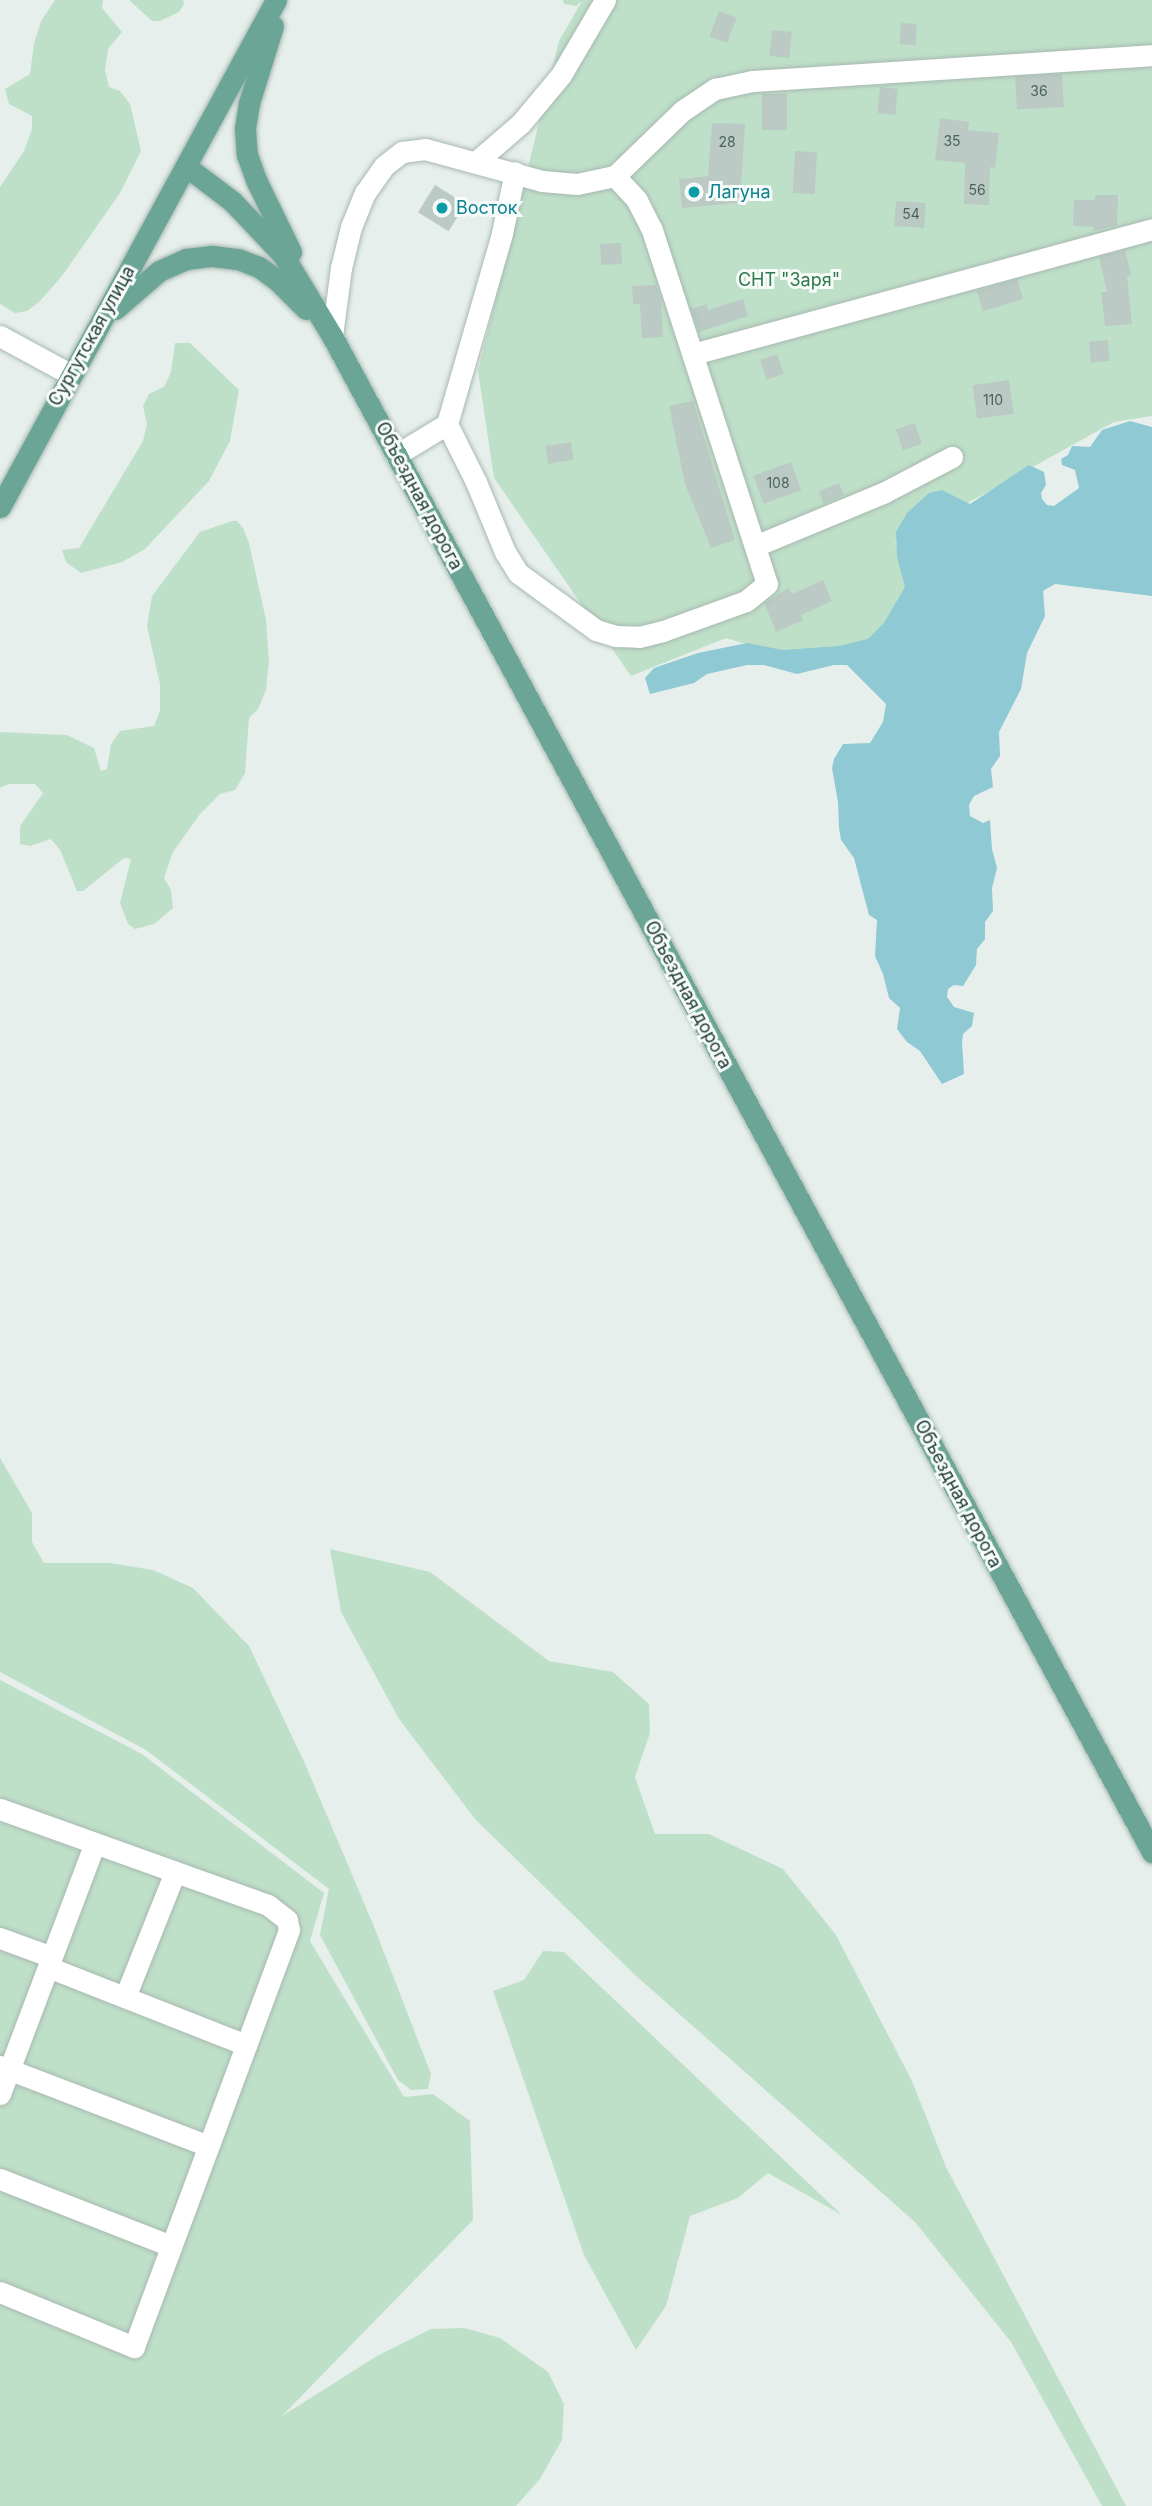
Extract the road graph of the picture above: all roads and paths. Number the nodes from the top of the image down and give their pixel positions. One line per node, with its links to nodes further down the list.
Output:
1 (279, 0): 5 (main road, Сургутская улица); 11 (main road)
2 (605, 0): 4 (lane)
3 (1152, 55): 7 (lane)
4 (477, 161): 6 (lane); 11 (lane)
5 (187, 167): 9 (main road, Сургутская улица); 11 (main road, Объездная дорога)
6 (515, 172): 7 (lane); 14 (lane)
7 (615, 176): 12 (lane)
8 (1152, 229): 12 (lane)
9 (98, 325): 11 (main road); 13 (main road, Сургутская улица)
10 (0, 336): 13 (lane)
11 (332, 336): 15 (main road, Объездная дорога)
12 (693, 354): 18 (lane)
13 (70, 374): 17 (main road, Сургутская улица)
14 (447, 424): 15 (lane); 18 (lane)
15 (396, 455): 21 (main road, Объездная дорога)
16 (952, 457): 18 (lane)
17 (0, 507)
18 (755, 546)
19 (0, 1809): 20 (lane)
20 (95, 1843): 22 (lane); 24 (lane)
21 (1152, 1852)
22 (175, 1872): 25 (lane); 26 (lane)
23 (0, 1938): 24 (lane)
24 (50, 1962): 25 (lane); 27 (lane)
25 (125, 1997): 26 (lane)
26 (246, 2045): 29 (lane)
27 (5, 2068): 28 (lane); 29 (lane)
28 (0, 2094)
29 (208, 2146): 31 (lane)
30 (0, 2179): 31 (lane)
31 (171, 2246): 32 (lane)
32 (0, 2292)

